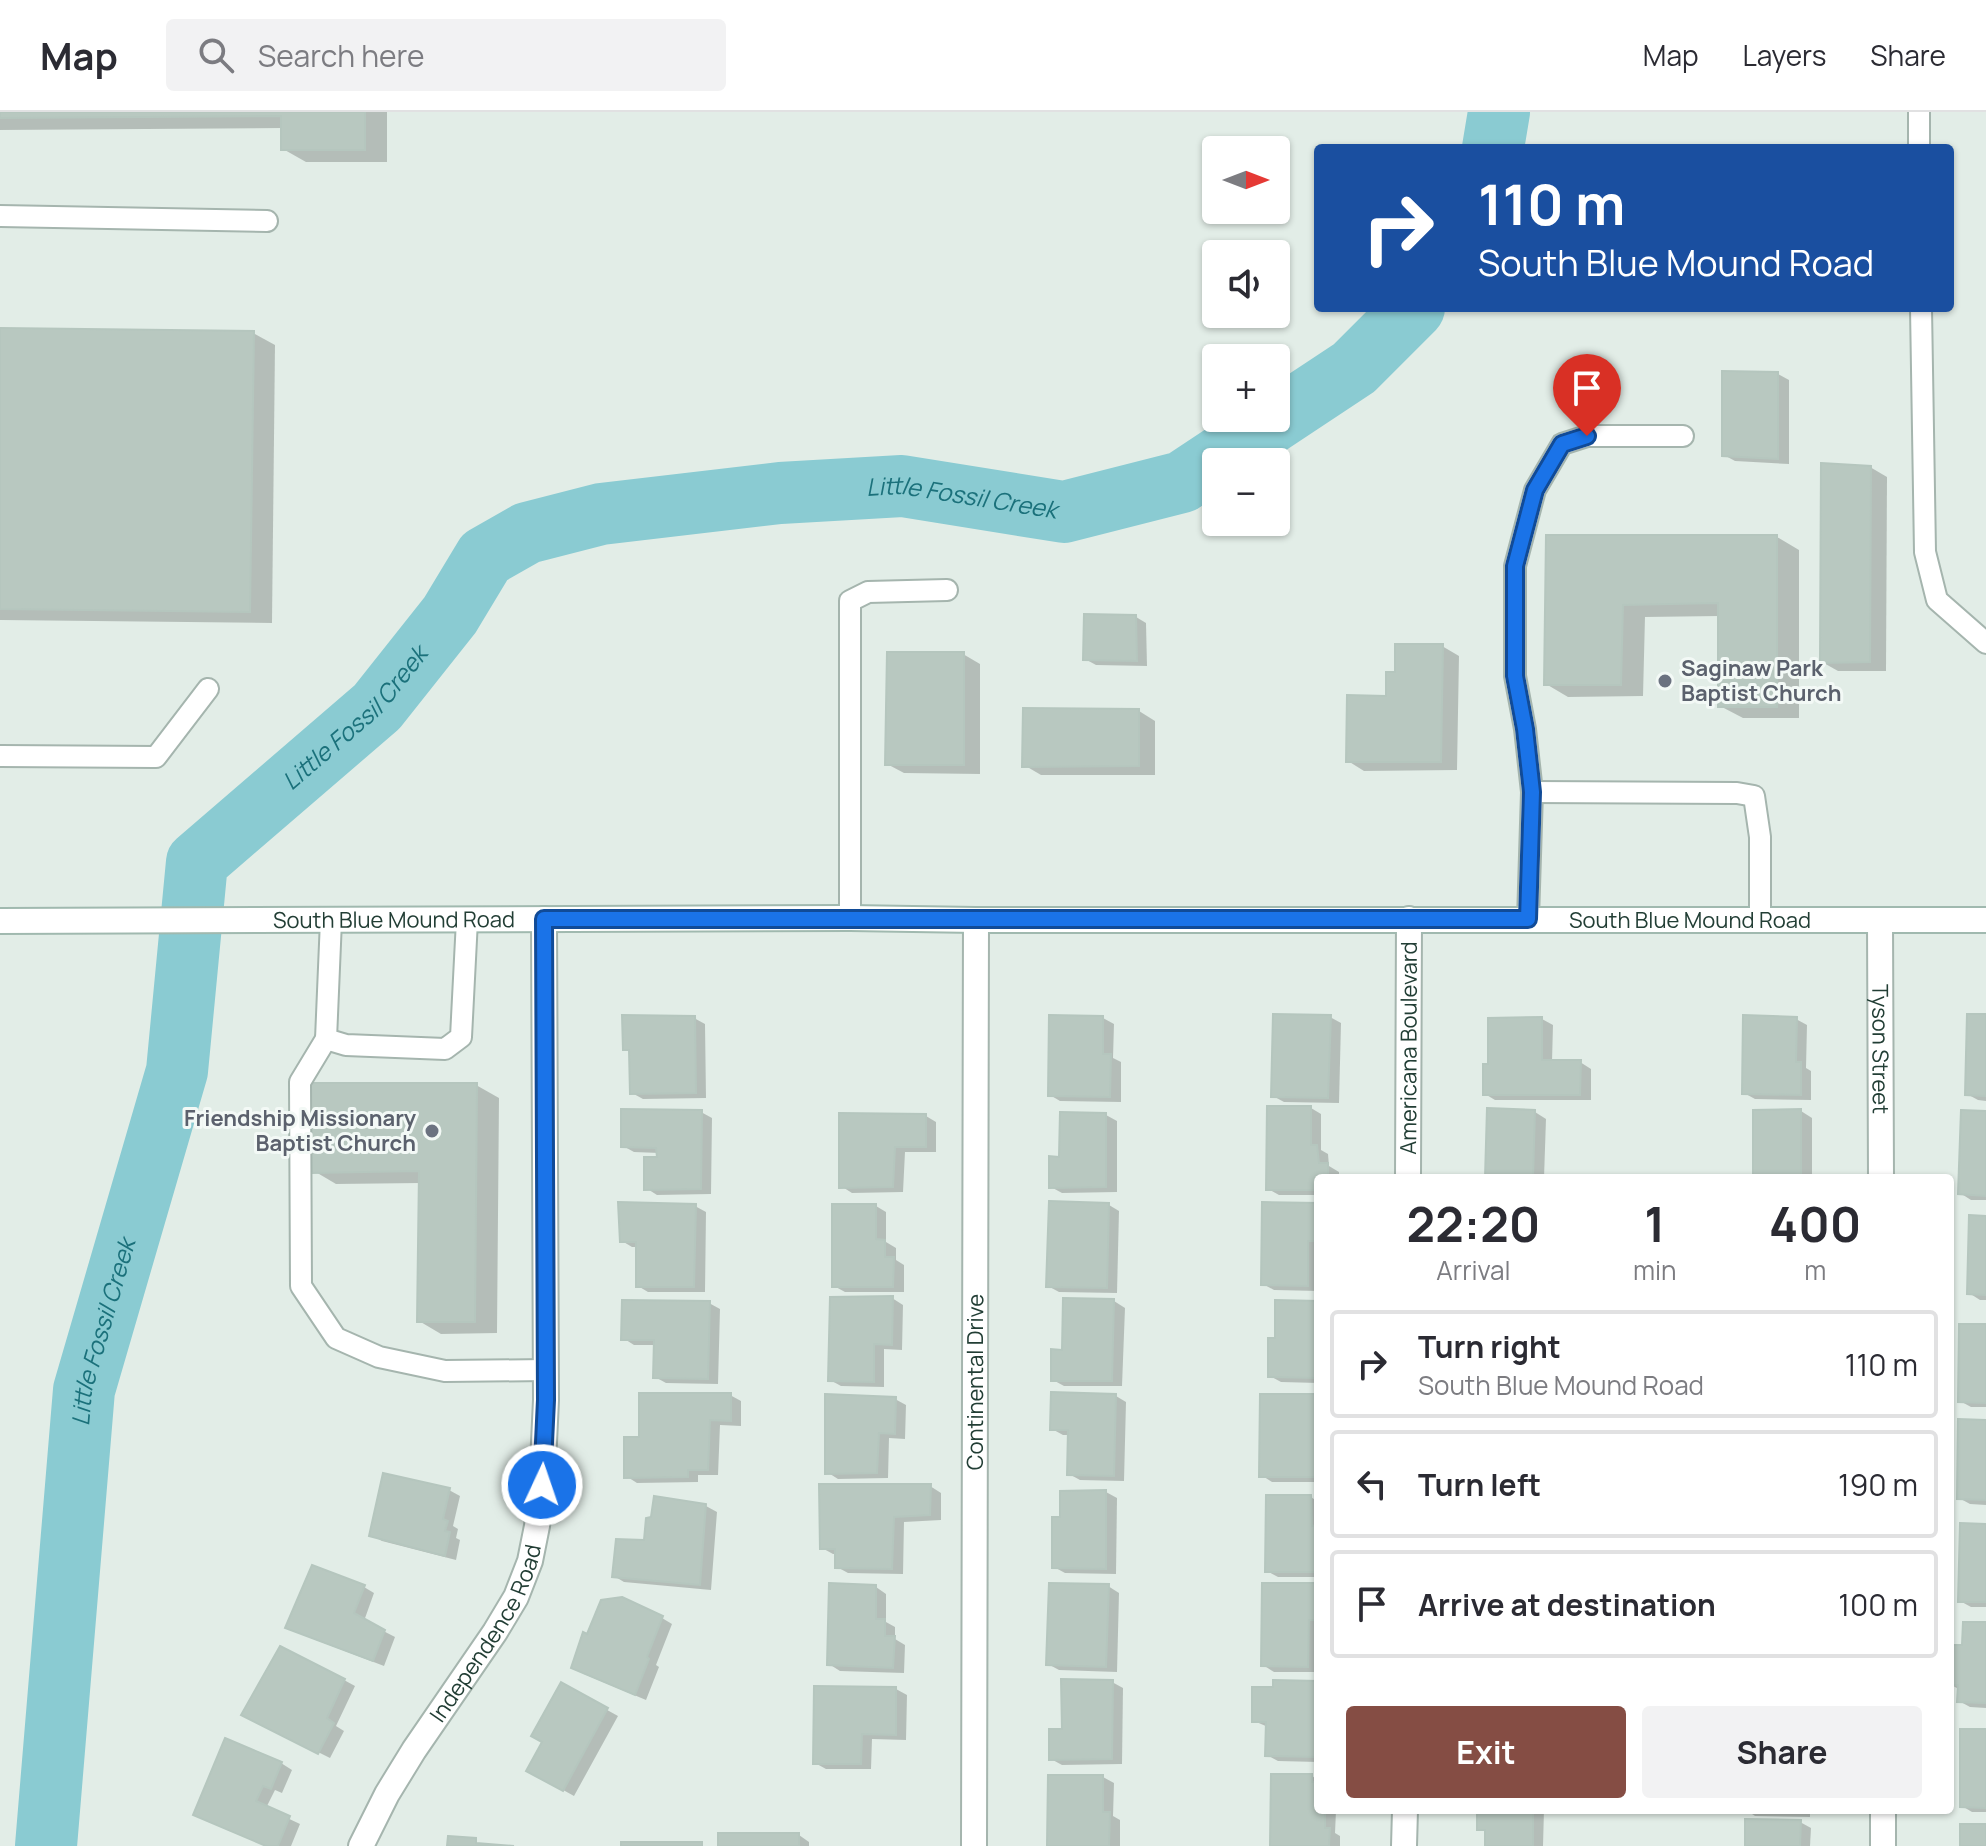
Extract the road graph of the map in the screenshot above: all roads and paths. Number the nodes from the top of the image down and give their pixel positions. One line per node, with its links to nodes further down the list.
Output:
1 (1919, 112): 2 (lane)
2 (1919, 144)
3 (0, 216): 4 (lane)
4 (267, 221)
5 (1921, 312): 8 (lane)
6 (1683, 436): 11 (lane)
7 (947, 590): 12 (lane)
8 (1986, 643)
9 (208, 689): 10 (lane)
10 (0, 756)
11 (1532, 792): 15 (lane); 19 (lane)
12 (850, 918): 13 (street, South Blue Mound Road); 18 (street, South Blue Mound Road)
13 (544, 919): 17 (street, South Blue Mound Road); 26 (street, Independence Road)
14 (1409, 919): 15 (street, South Blue Mound Road); 18 (street, South Blue Mound Road); 24 (street, Americana Boulevard)
15 (1528, 919): 19 (street, South Blue Mound Road)
16 (331, 920): 17 (street, South Blue Mound Road); 21 (street, South Blue Mound Road); 23 (lane)
17 (467, 920): 23 (lane)
18 (976, 920): 30 (street, Continental Drive)
19 (1760, 920): 22 (street, South Blue Mound Road)
20 (1986, 920): 22 (street, South Blue Mound Road)
21 (0, 921)
22 (1880, 921): 25 (street, Tyson Street)
23 (326, 1039): 26 (lane)
24 (1408, 1174)
25 (1881, 1174)
26 (546, 1370): 29 (street, Independence Road)
27 (1405, 1814): 31 (street)
28 (1883, 1814): 32 (street)
29 (361, 1846)
30 (974, 1846)
31 (1404, 1846)
32 (1883, 1846)

